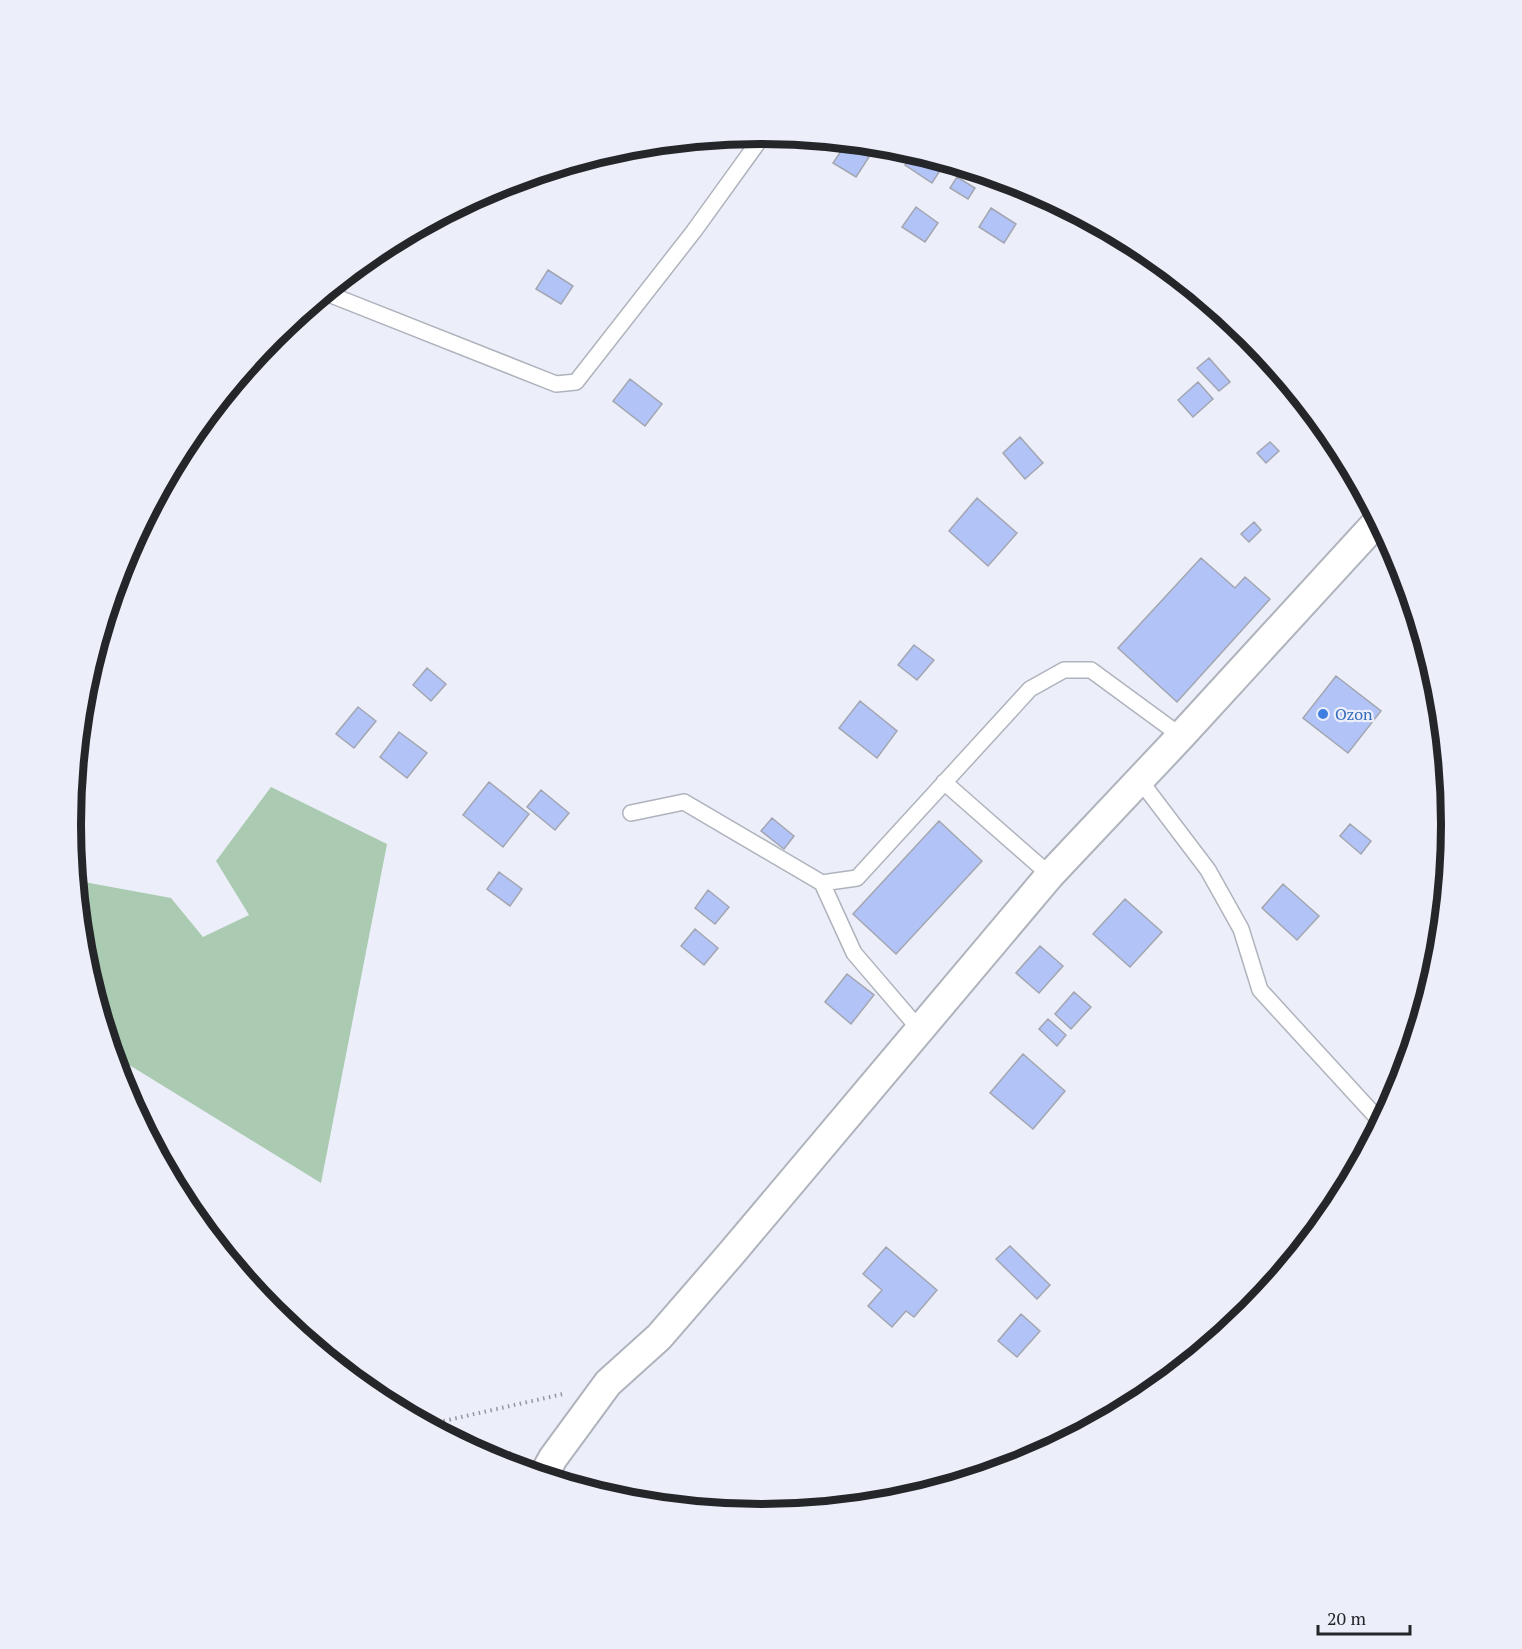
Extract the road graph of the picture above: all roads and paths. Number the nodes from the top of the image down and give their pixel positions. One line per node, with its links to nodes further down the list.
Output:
1 (757, 144): 2 (lane)
2 (334, 296)
3 (1372, 527): 4 (street)
4 (1181, 736): 5 (street); 6 (lane)
5 (1139, 779): 8 (street); 11 (lane)
6 (944, 783): 8 (lane); 9 (lane)
7 (631, 813): 9 (lane)
8 (1050, 875): 10 (street)
9 (822, 883): 10 (lane)
10 (920, 1030): 12 (street)
11 (1375, 1116)
12 (608, 1383): 13 (path); 14 (street)
13 (438, 1422)
14 (547, 1469)

